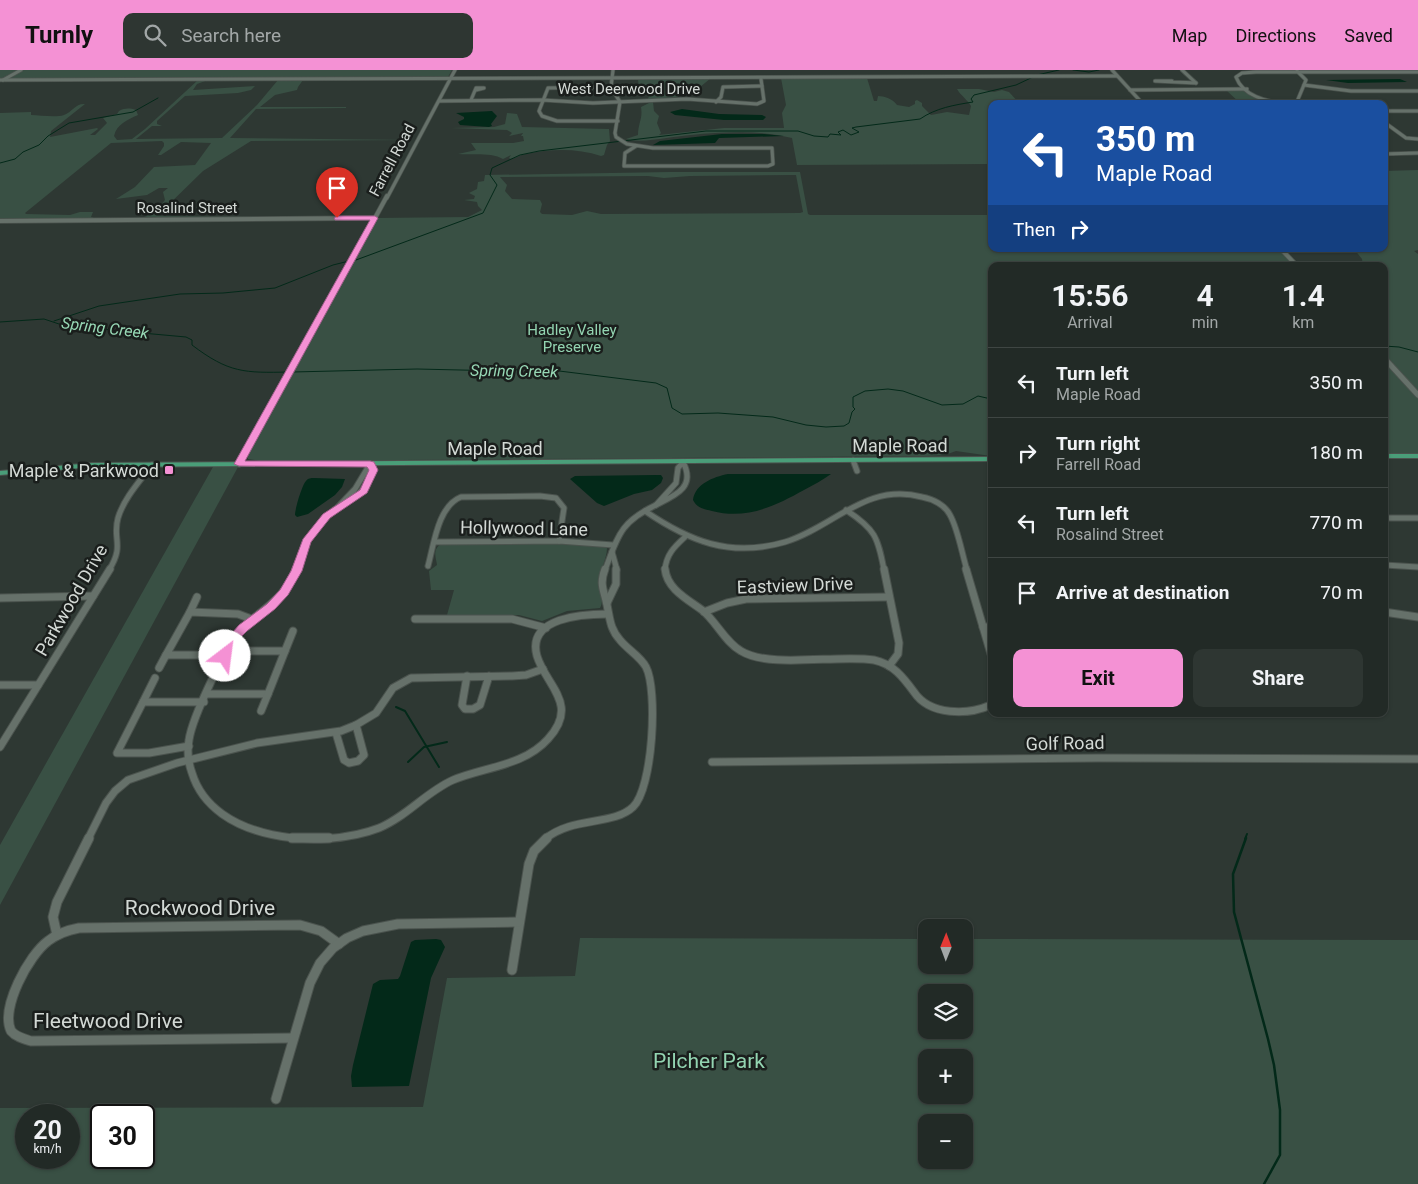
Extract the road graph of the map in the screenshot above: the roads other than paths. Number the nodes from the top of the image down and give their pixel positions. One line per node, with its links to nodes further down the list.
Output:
1 (455, 70): 11 (street, Farrell Road)
2 (613, 70): 12 (street)
3 (1112, 70): 8 (street)
4 (1182, 70): 17 (street)
5 (20, 71): 14 (street); 15 (street)
6 (1296, 71): 7 (street); 18 (street); 24 (street)
7 (1417, 72)
8 (1117, 76): 10 (street); 22 (street)
9 (755, 77): 10 (street); 12 (street); 13 (street)
10 (766, 77): 13 (street)
11 (451, 78): 12 (street); 15 (street); 26 (street, Farrell Road)
12 (613, 78): 20 (street)
13 (761, 79): 19 (street)
14 (1, 80): 15 (street)
15 (9, 80)
16 (1172, 81): 17 (street)
17 (1196, 83): 23 (street)
18 (1304, 85): 25 (street); 31 (street)
19 (762, 86): 33 (street); 33 (street, West Deerwood Drive)
20 (611, 87): 28 (street); 32 (street)
21 (476, 90): 27 (street)
22 (1130, 90): 23 (street); 29 (street)
23 (1204, 90): 24 (street)
24 (1247, 90): 30 (street)
25 (1418, 91)
26 (439, 100): 27 (street, West Deerwood Drive); 42 (street, Farrell Road)
27 (471, 100): 28 (street, West Deerwood Drive)
28 (542, 100): 32 (street, West Deerwood Drive); 36 (street)
29 (1139, 100)
30 (1267, 100)
31 (1298, 100)
32 (620, 102): 33 (street, West Deerwood Drive); 36 (street)
33 (716, 102)
34 (1388, 111): 35 (street)
35 (1418, 111)
36 (618, 121): 39 (street)
37 (1388, 125): 38 (street)
38 (1418, 139)
39 (636, 146): 39 (street)
40 (1388, 154): 41 (street)
41 (1418, 154)
42 (375, 218): 43 (street, Rosalind Street); 53 (street, Farrell Road)
43 (0, 221)
44 (1284, 252): 45 (street)
45 (1293, 262)
46 (1388, 362): 47 (street)
47 (1418, 394)
48 (1388, 456): 49 (main road)
49 (1418, 456)
50 (988, 459): 51 (main road, Maple Road)
51 (853, 460): 52 (main road, Maple Road); 56 (street)
52 (683, 462): 54 (main road, Maple Road); 58 (street); 58 (street)
53 (239, 464): 54 (main road, Maple Road); 55 (main road, Maple Road)
54 (370, 464): 59 (street); 59 (street)
55 (152, 465): 57 (main road, Maple Road); 72 (street, Parkwood Drive)
56 (857, 471)
57 (0, 473)
58 (655, 506): 60 (street)
59 (334, 510): 83 (street)
60 (645, 510): 64 (street); 67 (street)
61 (846, 510): 64 (street); 74 (street); 84 (street)
62 (1388, 518): 63 (street)
63 (1418, 518)
64 (685, 536): 78 (street)
65 (558, 541): 66 (street, Hollywood Lane); 66 (street); 67 (street, Hollywood Lane)
66 (435, 542): 70 (street)
67 (613, 545): 68 (street)
68 (612, 552): 76 (street); 76 (street)
69 (1388, 565): 71 (street)
70 (428, 566)
71 (1418, 567)
72 (93, 596): 75 (street); 99 (street, Parkwood Drive)
73 (197, 597): 77 (street)
74 (889, 597): 78 (street, Eastview Drive); 92 (street)
75 (0, 598)
76 (607, 603): 80 (street)
77 (190, 612): 83 (street); 91 (street)
78 (704, 612): 92 (street)
79 (1388, 613): 81 (street)
80 (608, 614): 86 (street); 113 (street)
81 (1418, 617)
82 (415, 619): 86 (street)
83 (254, 620): 90 (street)
84 (983, 627): 85 (street); 88 (street)
85 (988, 627)
86 (546, 628): 94 (street)
87 (293, 631): 89 (street)
88 (988, 644)
89 (285, 651): 90 (street); 101 (street)
90 (226, 653): 91 (street); 100 (street)
91 (166, 655): 93 (street)
92 (889, 666): 104 (street)
93 (159, 668)
94 (543, 669): 96 (street); 110 (street)
95 (467, 676): 96 (street); 96 (street); 106 (street)
96 (489, 676)
97 (155, 678): 102 (street)
98 (0, 685): 99 (street)
99 (38, 685): 109 (street, Parkwood Drive)
100 (207, 694): 101 (street); 103 (street)
101 (268, 694): 105 (street)
102 (143, 702): 103 (street); 108 (street)
103 (204, 702): 108 (street)
104 (988, 707)
105 (261, 711)
106 (356, 725): 107 (street); 107 (street)
107 (336, 733): 110 (street)
108 (189, 746): 110 (street)
109 (0, 747)
110 (189, 759): 114 (street)
111 (1418, 759): 112 (street, Golf Road)
112 (712, 762)
113 (518, 922): 115 (street); 116 (street)
114 (57, 935): 115 (street, Rockwood Drive); 117 (street, Fleetwood Drive)
115 (339, 944): 117 (street)
116 (512, 970)
117 (293, 1038): 118 (street)
118 (276, 1099)

